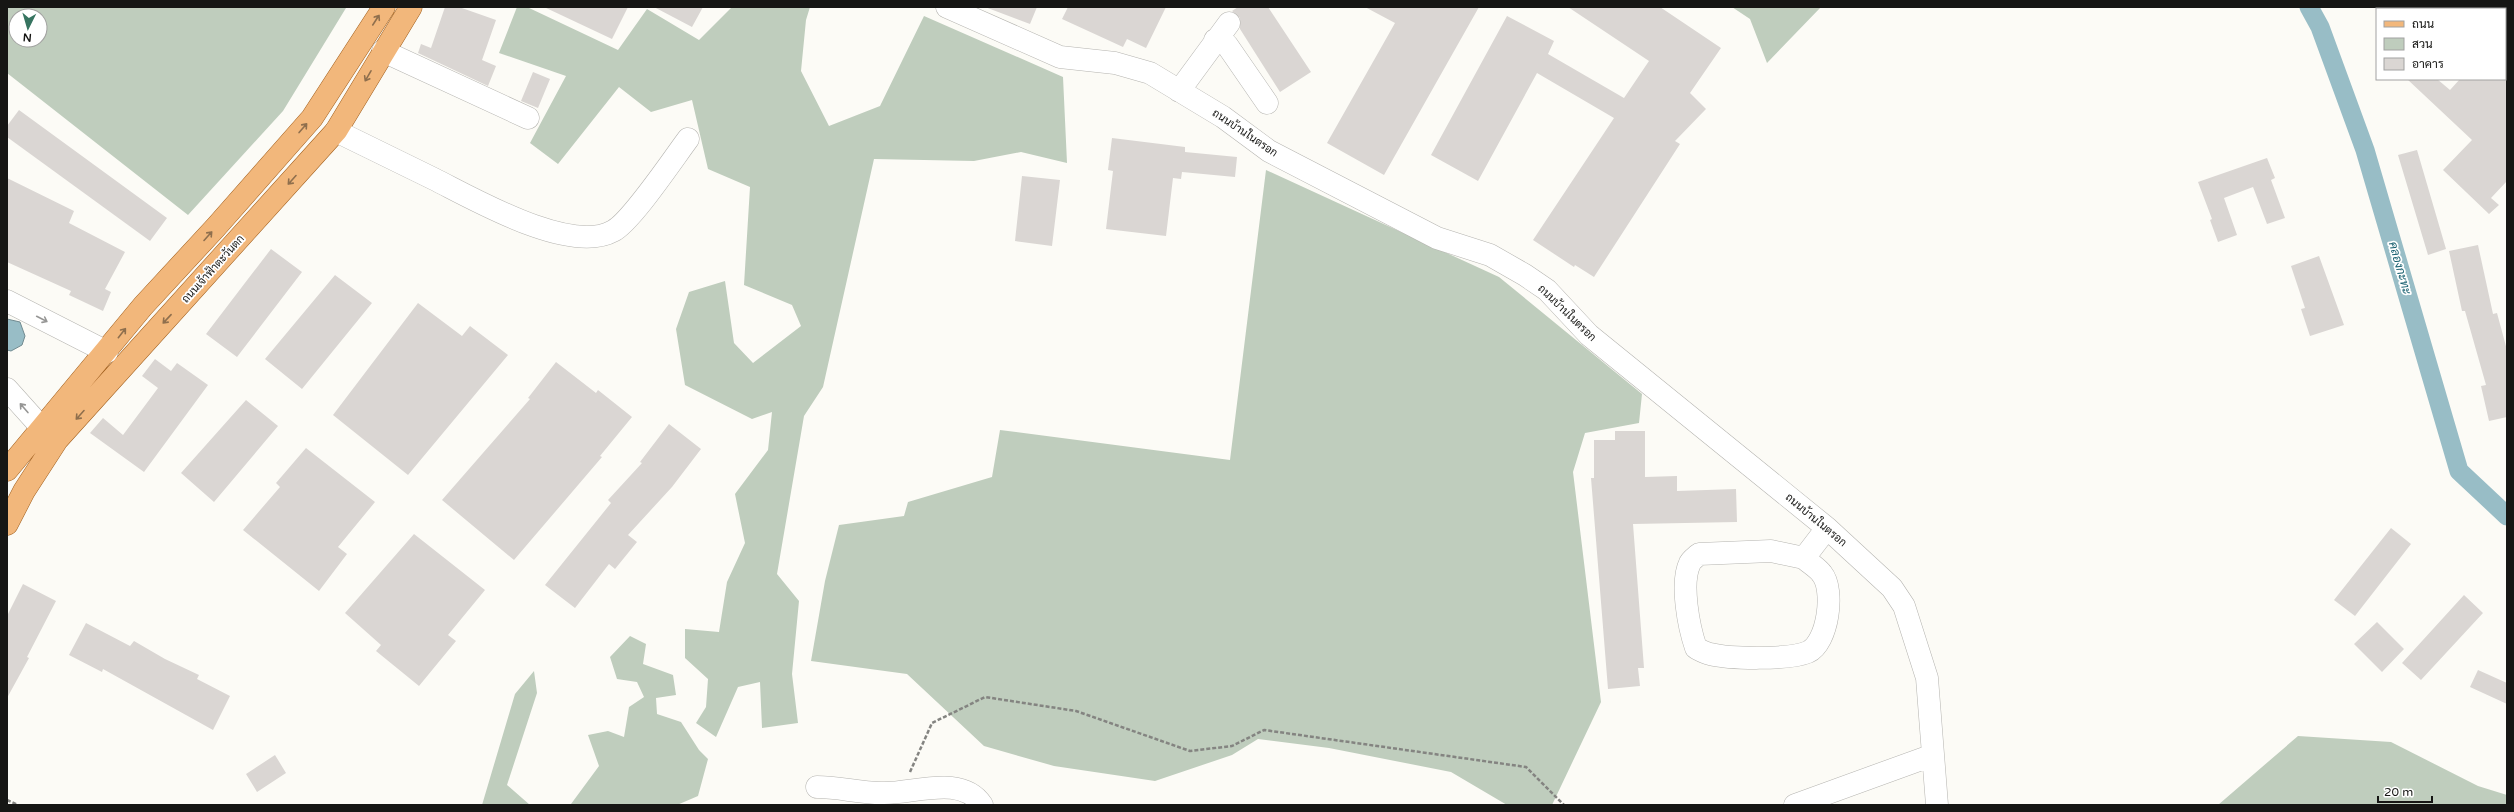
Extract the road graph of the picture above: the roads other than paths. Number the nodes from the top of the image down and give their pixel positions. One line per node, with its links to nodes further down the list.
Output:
1 (384, 7): 13 (main road, one-way to 1)
2 (410, 7): 6 (main road, ถนนเจ้าฟ้าตะวันตก)
3 (948, 7): 7 (street, ถนนบ้านในตรอก)
4 (1229, 23): 5 (street)
5 (1215, 40): 7 (street); 8 (street)
6 (383, 51): 9 (street); 10 (main road, ถนนเจ้าฟ้าตะวันตก, one-way to 10)
7 (1179, 91): 18 (street, ถนนบ้านในตรอก)
8 (1267, 103)
9 (528, 118)
10 (336, 131): 11 (street); 17 (main road, ถนนเจ้าฟ้าตะวันตก, one-way to 17)
11 (688, 139)
12 (7, 301): 13 (street, one-way to 13)
13 (107, 352): 15 (main road)
14 (7, 389): 15 (street, one-way to 14)
15 (42, 428): 16 (main road)
16 (7, 470)
17 (7, 524)
18 (1827, 528): 19 (street); 20 (street, ถนนบ้านในตรอก)
19 (1804, 558): 19 (street)
20 (1933, 755): 23 (street); 24 (street, ถนนบ้านในตรอก)
21 (817, 787): 22 (street)
22 (982, 805)
23 (1795, 805)
24 (1937, 805)

